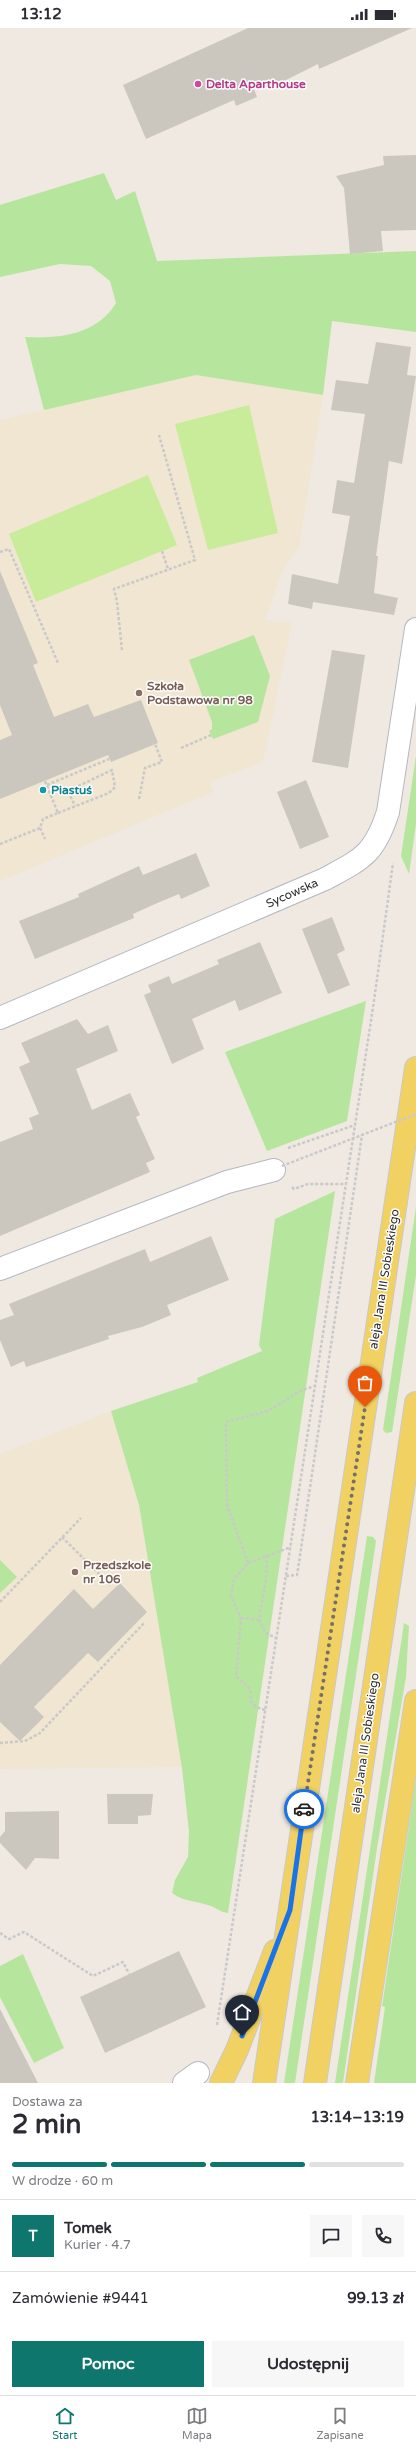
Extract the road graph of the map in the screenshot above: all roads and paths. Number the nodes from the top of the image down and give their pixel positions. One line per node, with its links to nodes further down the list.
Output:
1 (159, 435): 4 (path)
2 (162, 551): 4 (path)
3 (0, 552): 7 (path)
4 (168, 569): 6 (path)
5 (416, 629): 21 (street, Sycowska)
6 (122, 650)
7 (58, 663)
8 (211, 735): 10 (path)
9 (156, 744): 14 (path)
10 (181, 748)
11 (109, 759): 13 (path)
12 (45, 781): 13 (path)
13 (47, 785): 16 (path)
14 (139, 799)
15 (75, 806): 15 (path); 16 (path)
16 (58, 813): 17 (path)
17 (40, 828): 18 (path); 19 (path)
18 (45, 839)
19 (0, 844)
20 (393, 862): 24 (path)
21 (0, 1018)
22 (416, 1068): 47 (main road, aleja Jana III Sobieskiego)
23 (416, 1114): 25 (path, bridge)
24 (356, 1125): 26 (path); 28 (path)
25 (362, 1135): 26 (path, bridge); 37 (path)
26 (278, 1168): 29 (street)
27 (308, 1184): 28 (path)
28 (346, 1184): 30 (path)
29 (0, 1269)
30 (315, 1386): 34 (path); 36 (path)
31 (416, 1403): 55 (main road, aleja Jana III Sobieskiego)
32 (81, 1518): 33 (path)
33 (62, 1537): 38 (path); 39 (path)
34 (291, 1547): 35 (path); 37 (path)
35 (267, 1555): 36 (path); 41 (path)
36 (248, 1563): 40 (path)
37 (286, 1576): 43 (path)
38 (110, 1585)
39 (0, 1602)
40 (241, 1618): 41 (path); 45 (path)
41 (259, 1620): 43 (path)
42 (145, 1622): 46 (path)
43 (276, 1638): 45 (path)
44 (416, 1701): 56 (main road)
45 (265, 1710): 52 (path)
46 (0, 1742)
47 (290, 1910): 53 (main road); 54 (main road, aleja Jana III Sobieskiego)
48 (0, 1933): 49 (path)
49 (4, 1936): 50 (path); 51 (path)
50 (0, 1938)
51 (129, 1974)
52 (217, 2028)
53 (221, 2083)
54 (264, 2083)
55 (315, 2083)
56 (357, 2083)

